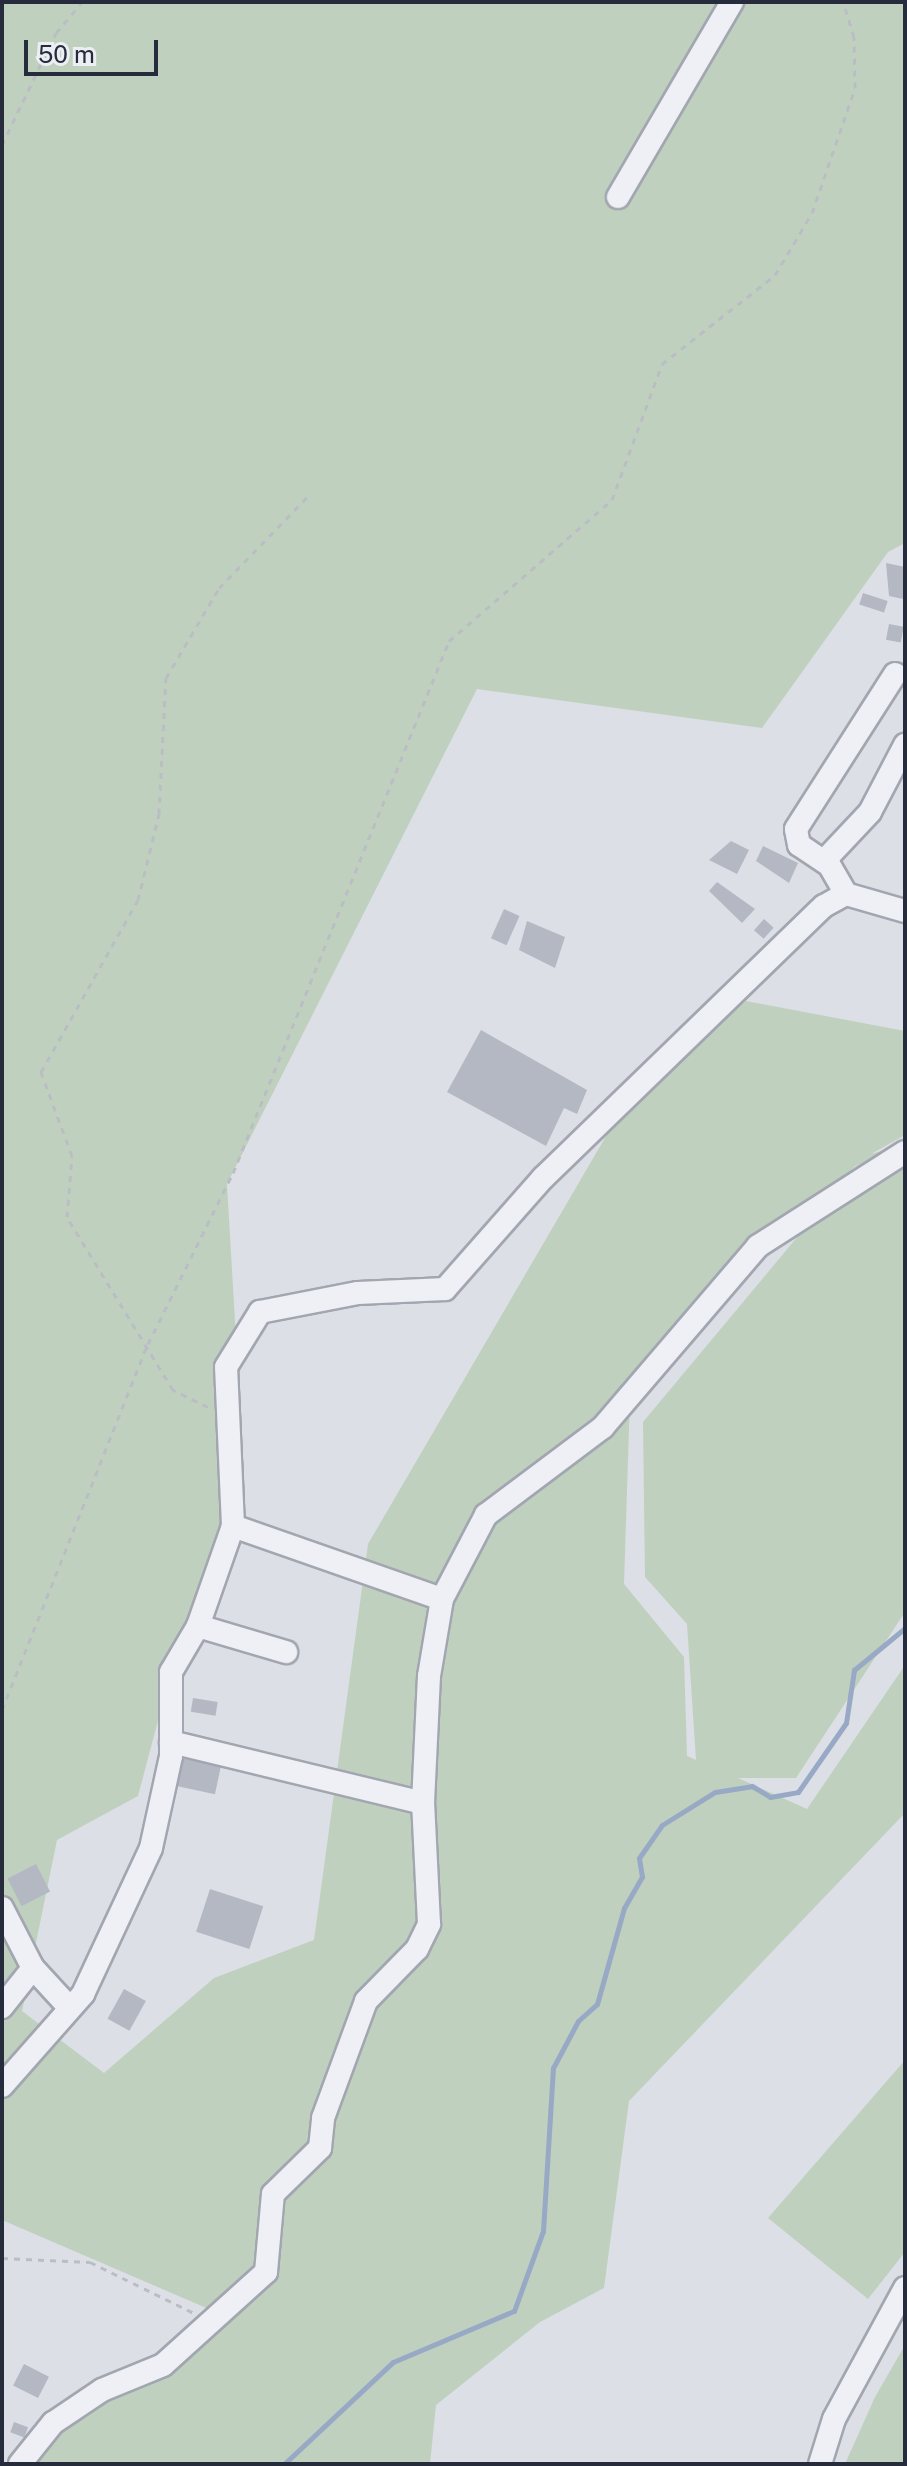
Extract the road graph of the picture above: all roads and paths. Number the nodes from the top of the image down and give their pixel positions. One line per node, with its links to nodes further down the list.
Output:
1 (82, 2): 4 (path)
2 (732, 2): 5 (street)
3 (843, 2): 13 (path)
4 (2, 145)
5 (618, 197)
6 (311, 493): 13 (path)
7 (895, 674): 9 (street)
8 (905, 745): 9 (street)
9 (824, 861): 10 (street)
10 (846, 894): 11 (street); 14 (street)
11 (905, 911)
12 (905, 1152): 16 (street)
13 (148, 1344): 14 (path); 19 (path)
14 (226, 1417): 15 (street)
15 (233, 1526): 16 (street); 17 (street)
16 (442, 1599): 21 (street)
17 (198, 1626): 18 (street); 20 (street)
18 (286, 1652)
19 (2, 1710)
20 (171, 1742): 21 (street); 24 (street)
21 (423, 1803): 29 (street)
22 (2, 1908): 23 (street)
23 (33, 1968): 24 (street); 25 (street)
24 (67, 2005): 26 (street)
25 (2, 2007)
26 (2, 2086)
27 (2, 2258): 29 (path)
28 (905, 2288): 31 (street)
29 (208, 2322): 30 (street)
30 (20, 2464)
31 (820, 2464)

